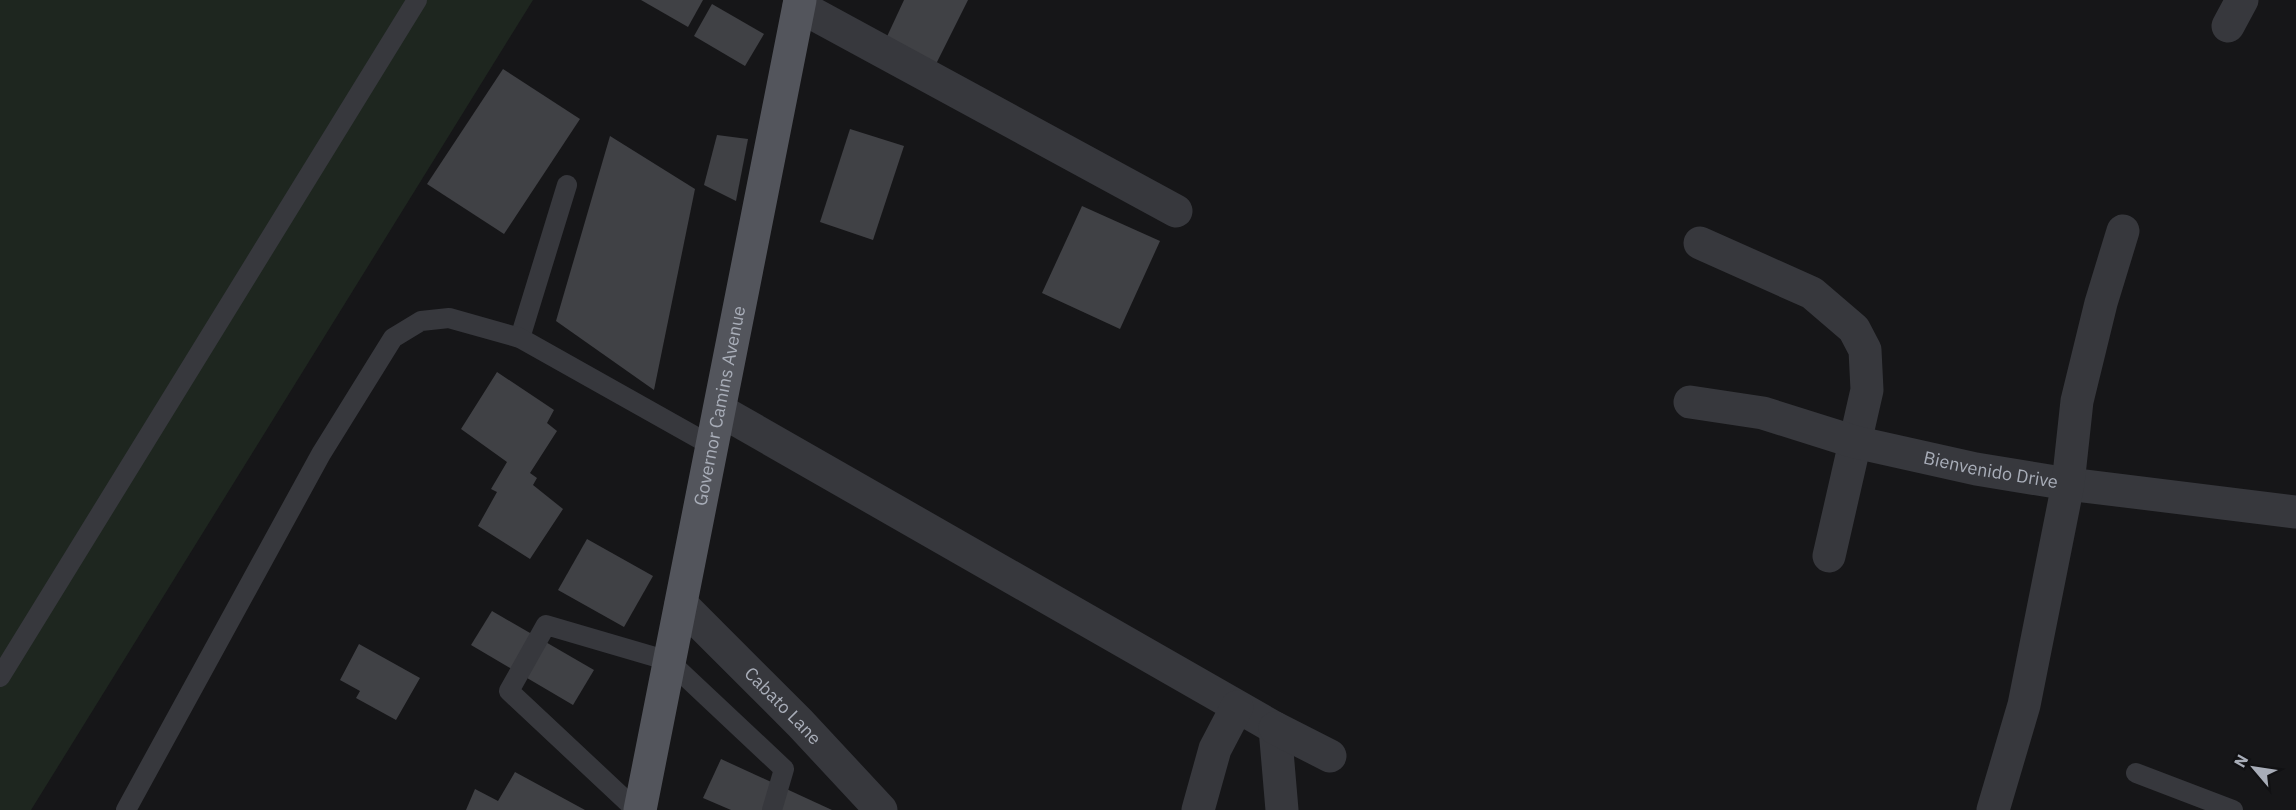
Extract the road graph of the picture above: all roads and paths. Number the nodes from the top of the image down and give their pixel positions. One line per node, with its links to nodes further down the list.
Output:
1 (417, 0): 17 (lane)
2 (800, 3): 4 (street); 9 (main road, Governor Camins Avenue)
3 (567, 185): 7 (lane)
4 (1176, 211)
5 (2123, 231): 12 (street)
6 (1700, 243): 10 (street)
7 (520, 338): 11 (lane); 22 (lane)
8 (1690, 402): 10 (street, Bienvenido Drive)
9 (721, 411): 11 (main road, Governor Camins Avenue); 18 (street)
10 (1855, 442): 12 (street, Bienvenido Drive); 14 (street)
11 (714, 447): 15 (main road, Governor Camins Avenue)
12 (2068, 484): 13 (street, Bienvenido Drive); 28 (street)
13 (2296, 512)
14 (1829, 556)
15 (681, 604): 16 (main road, Governor Camins Avenue); 25 (street, Cabato Lane)
16 (669, 661): 23 (main road, Governor Camins Avenue); 23 (lane); 24 (lane)
17 (0, 677)
18 (1237, 707): 19 (street); 26 (street)
19 (1275, 728): 20 (street); 27 (street)
20 (1330, 756)
21 (2136, 773): 29 (lane)
22 (126, 810)
23 (638, 810)
24 (772, 810)
25 (881, 810)
26 (1198, 810)
27 (1282, 810)
28 (1994, 810)
29 (2233, 810)

